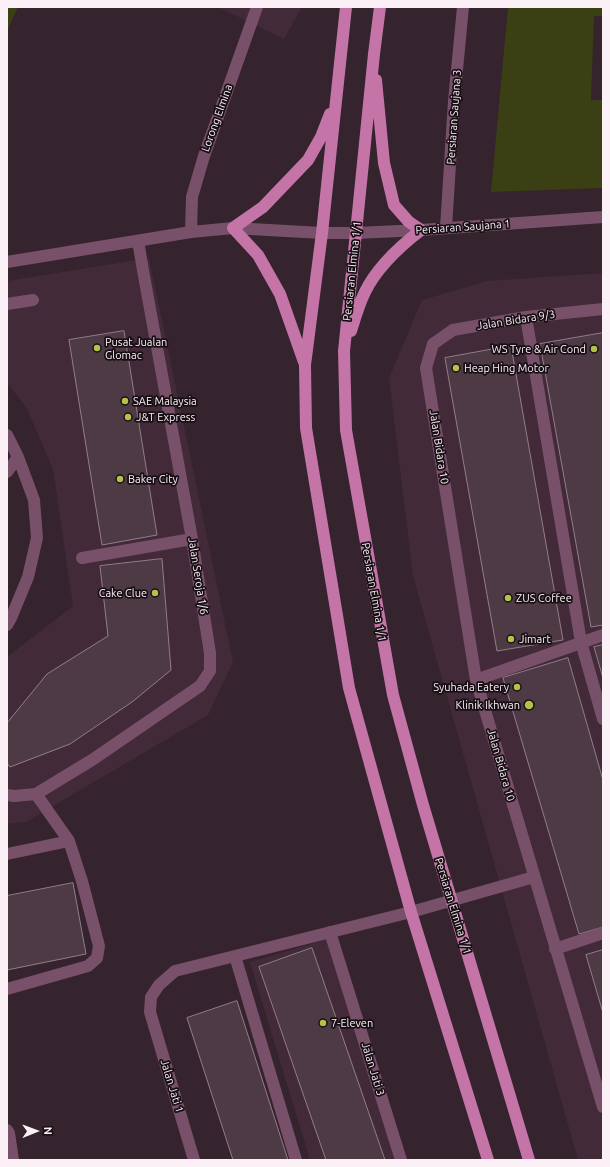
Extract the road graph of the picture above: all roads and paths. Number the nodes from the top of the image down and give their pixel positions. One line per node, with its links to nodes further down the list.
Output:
1 (257, 7): 11 (street, Lorong Elmina)
2 (346, 7): 6 (main road)
3 (380, 7): 5 (main road, Persiaran Elmina 1/1)
4 (463, 7): 9 (street, Persiaran Saujana 3)
5 (374, 54): 10 (main road); 13 (main road, Persiaran Elmina 1/1)
6 (336, 97): 8 (main road); 12 (main road)
7 (603, 217): 9 (street, Persiaran Saujana 1)
8 (233, 228): 11 (street); 12 (street); 22 (main road)
9 (446, 228): 10 (street, Persiaran Saujana 1)
10 (421, 230): 13 (street, Persiaran Saujana 1); 21 (main road)
11 (191, 232): 14 (street)
12 (322, 233): 13 (street, Persiaran Saujana 1); 22 (main road)
13 (356, 233): 21 (main road, Persiaran Elmina 1/1)
14 (138, 241): 15 (street); 26 (street, Jalan Seroja 1/6)
15 (7, 262)
16 (33, 300): 17 (street)
17 (7, 304)
18 (603, 309): 19 (street, Jalan Bidara 9/3)
19 (526, 317): 20 (street, Jalan Bidara 9/3); 30 (street)
20 (433, 344): 31 (street, Jalan Bidara 10)
21 (344, 351): 38 (main road, Persiaran Elmina 1/1)
22 (305, 365): 39 (main road)
23 (7, 435): 24 (street)
24 (18, 457): 25 (street); 28 (street)
25 (7, 472)
26 (192, 539): 27 (street); 33 (street, Jalan Seroja 1/6)
27 (82, 558)
28 (8, 619)
29 (603, 636): 30 (street)
30 (581, 642): 31 (street); 32 (street)
31 (476, 680): 37 (street, Jalan Bidara 10)
32 (603, 719)
33 (36, 794): 34 (street, Jalan Seroja 1/6); 35 (street)
34 (7, 795)
35 (69, 842): 36 (street); 44 (street)
36 (7, 854)
37 (534, 877): 38 (street); 42 (street, Jalan Bidara 10)
38 (451, 901): 39 (street); 52 (main road, Persiaran Elmina 1/1)
39 (411, 912): 40 (street); 51 (main road)
40 (330, 932): 43 (street); 50 (street, Jalan Jati 3)
41 (603, 934): 42 (street)
42 (556, 949): 45 (street, Jalan Bidara 10)
43 (235, 956): 48 (street, Jalan Jati 1); 49 (street)
44 (7, 989)
45 (603, 1107)
46 (7, 1130): 47 (street)
47 (13, 1160)
48 (194, 1160)
49 (296, 1160)
50 (401, 1160)
51 (488, 1160)
52 (529, 1160)

